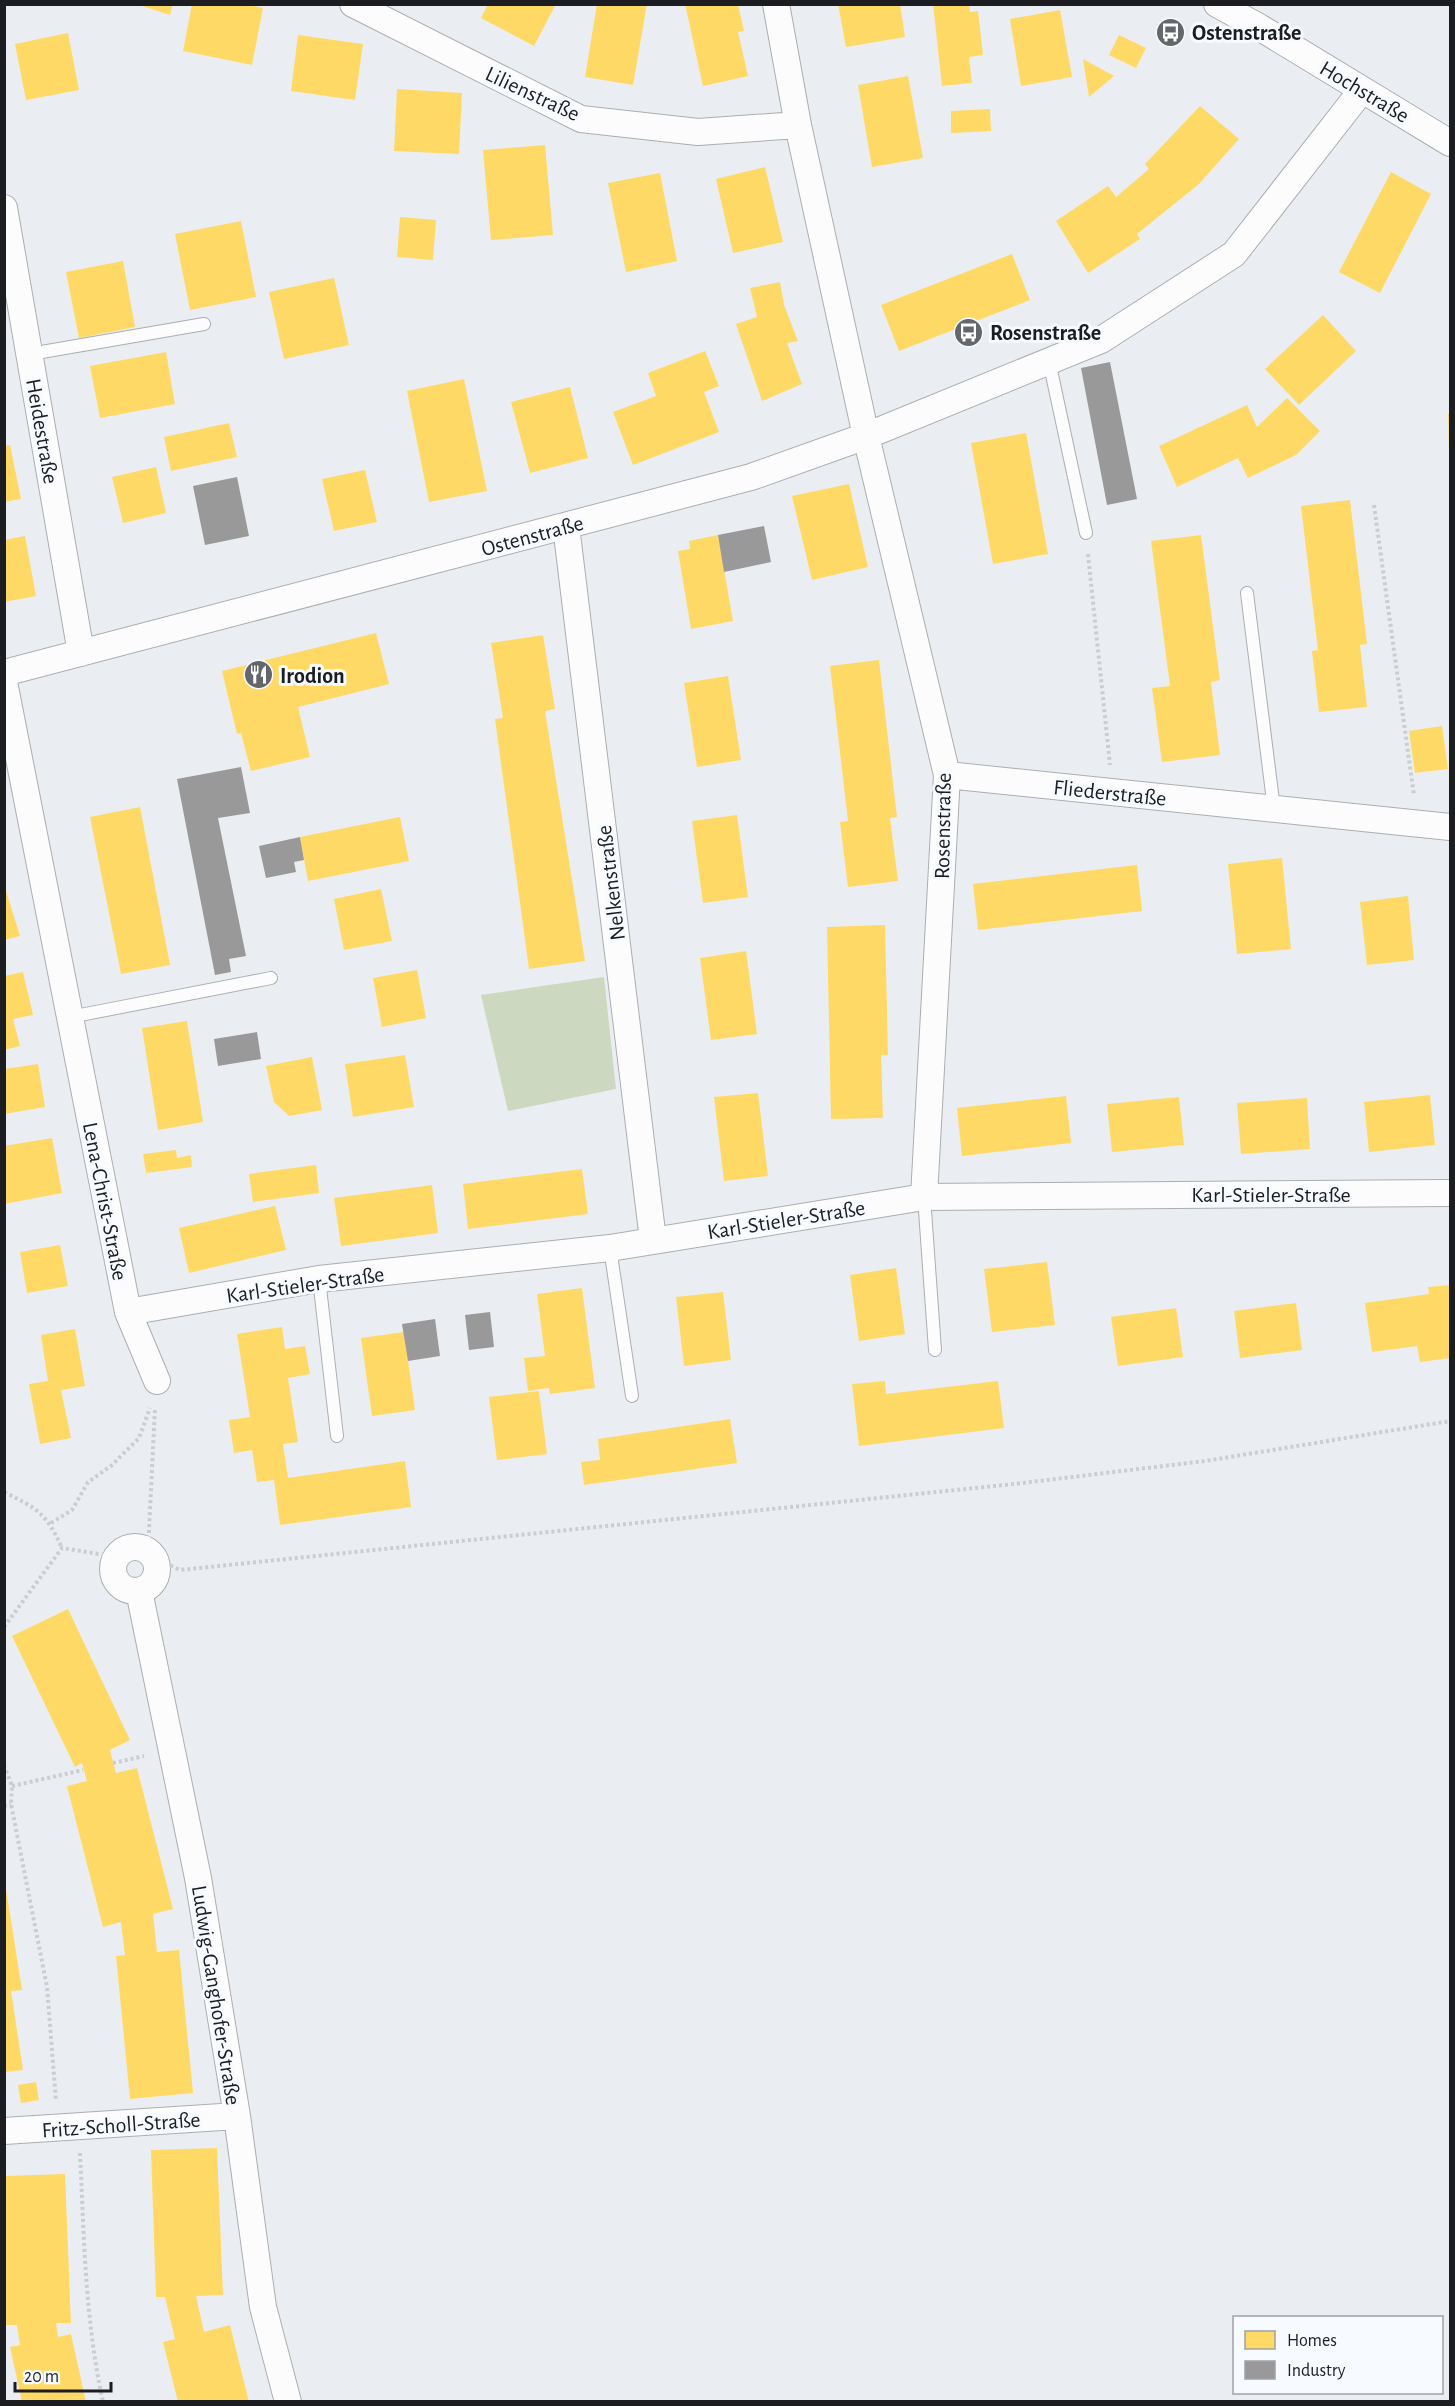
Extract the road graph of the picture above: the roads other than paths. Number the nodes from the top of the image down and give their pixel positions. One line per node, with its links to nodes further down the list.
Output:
1 (353, 4): 5 (street, Lilienstraße)
2 (776, 4): 5 (street, Rosenstraße)
3 (1217, 4): 4 (street, Hochstraße)
4 (1362, 90): 6 (street, Hochstraße); 10 (street, Ostenstraße)
5 (798, 125): 11 (street, Rosenstraße)
6 (1450, 143)
7 (4, 208): 9 (street, Heidestraße)
8 (204, 324): 9 (lane)
9 (30, 354): 15 (street, Heidestraße)
10 (1049, 361): 11 (street, Ostenstraße); 13 (lane)
11 (866, 436): 12 (street, Ostenstraße); 18 (street, Rosenstraße)
12 (566, 526): 15 (street, Ostenstraße); 25 (street, Nelkenstraße)
13 (1086, 533)
14 (1247, 593): 19 (lane)
15 (81, 653): 16 (street, Ostenstraße)
16 (4, 673)
17 (4, 682): 22 (street, Lena-Christ-Straße)
18 (947, 774): 19 (street, Fliederstraße); 24 (street, Rosenstraße)
19 (1274, 809): 20 (street, Fliederstraße)
20 (1450, 827)
21 (271, 978): 22 (lane)
22 (70, 1017): 28 (street, Lena-Christ-Straße)
23 (1450, 1193): 24 (street, Karl-Stieler-Straße)
24 (924, 1197): 25 (street, Karl-Stieler-Straße); 29 (lane)
25 (653, 1240): 26 (street, Karl-Stieler-Straße)
26 (609, 1248): 27 (street, Karl-Stieler-Straße); 31 (lane)
27 (319, 1279): 28 (street, Karl-Stieler-Straße); 32 (lane)
28 (128, 1312): 30 (street, Lena-Christ-Straße)
29 (935, 1350)
30 (157, 1387)
31 (632, 1396)
32 (337, 1436)
33 (139, 1590): 33 (street); 34 (street, Ludwig-Ganghofer-Straße)
34 (237, 2116): 35 (street, Fritz-Scholl-Straße); 36 (street, Ludwig-Ganghofer-Straße)
35 (4, 2131)
36 (288, 2402)

